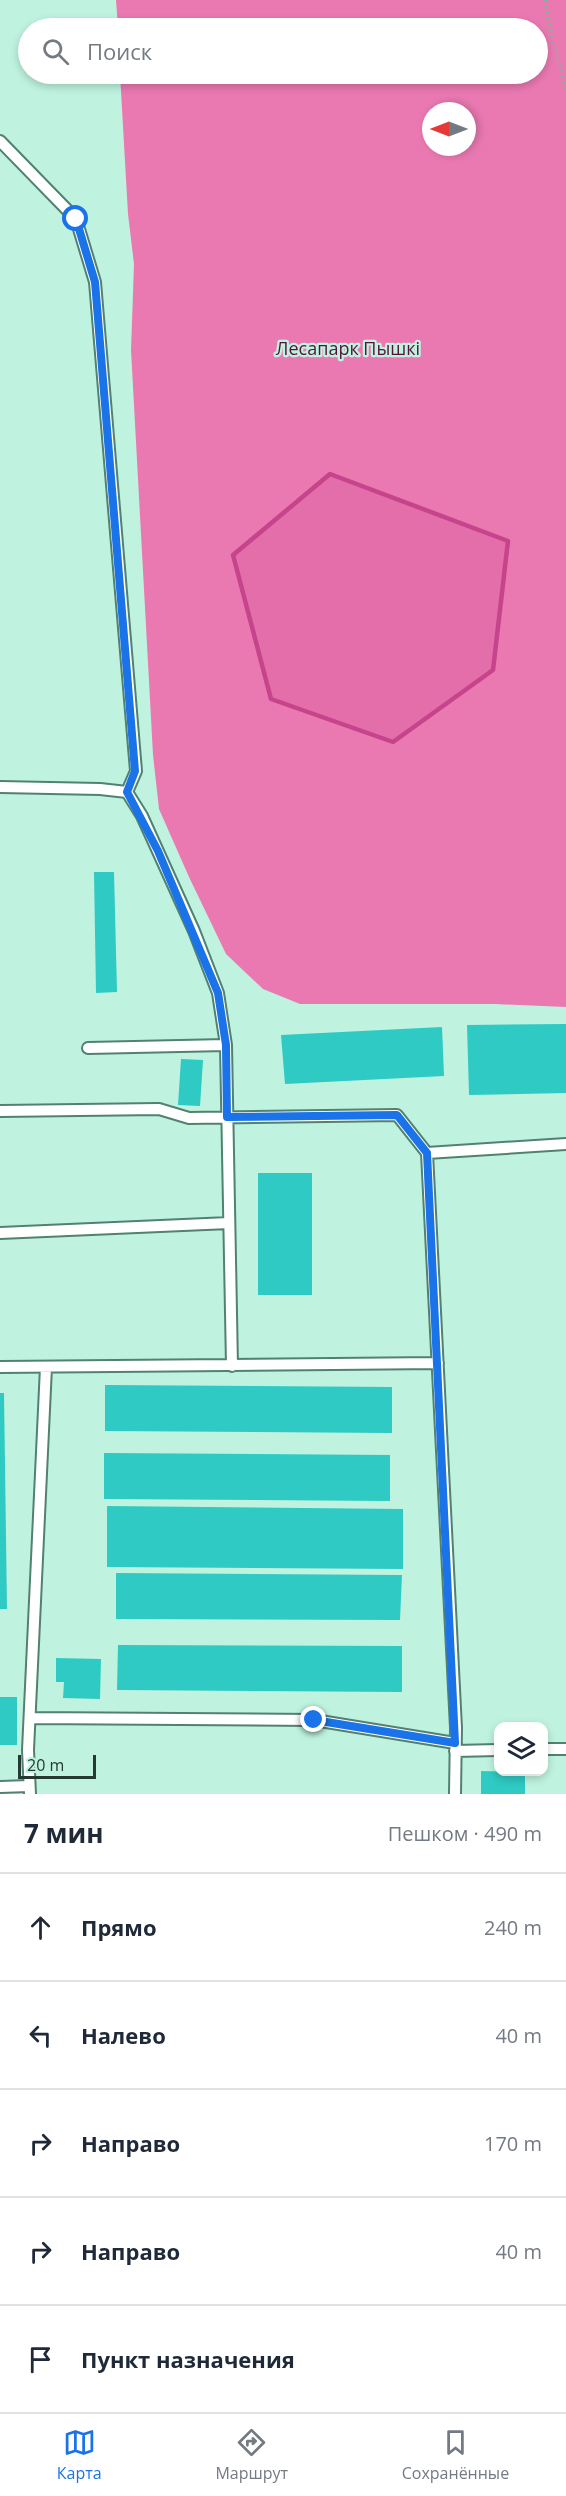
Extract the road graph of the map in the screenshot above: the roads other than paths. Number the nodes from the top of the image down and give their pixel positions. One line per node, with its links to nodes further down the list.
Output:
1 (0, 141): 3 (lane)
2 (0, 787): 3 (lane)
3 (127, 792): 4 (lane)
4 (226, 1045): 5 (lane); 7 (lane)
5 (88, 1048)
6 (0, 1111): 7 (lane)
7 (227, 1117): 9 (lane); 10 (lane)
8 (566, 1144): 9 (lane)
9 (427, 1153): 12 (lane)
10 (229, 1223): 11 (lane); 13 (lane)
11 (0, 1233)
12 (438, 1363): 13 (lane); 17 (lane)
13 (232, 1366): 15 (lane)
14 (0, 1367): 15 (lane)
15 (46, 1367): 16 (lane)
16 (30, 1718): 17 (lane); 22 (lane)
17 (455, 1747): 20 (lane); 23 (lane)
18 (548, 1749): 19 (lane)
19 (566, 1749)
20 (494, 1750)
21 (0, 1787): 22 (lane)
22 (30, 1790)
23 (455, 1794)

